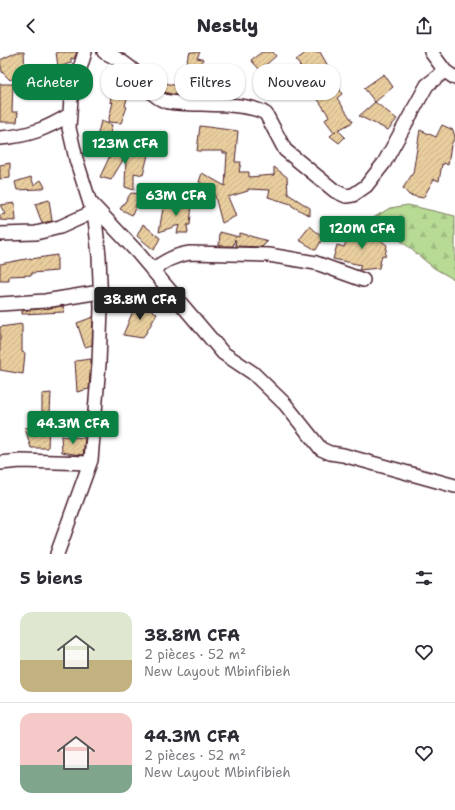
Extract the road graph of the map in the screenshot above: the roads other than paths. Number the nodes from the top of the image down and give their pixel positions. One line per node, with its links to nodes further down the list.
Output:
1 (85, 52): 5 (street)
2 (104, 52): 4 (street)
3 (431, 52): 4 (street)
4 (450, 74)
5 (70, 115): 6 (street); 7 (street)
6 (0, 138)
7 (92, 207): 8 (street); 9 (street); 11 (street)
8 (0, 234)
9 (152, 270): 10 (street); 15 (street)
10 (363, 280)
11 (100, 292): 12 (street); 14 (street)
12 (0, 304)
13 (0, 463): 14 (street)
14 (90, 463): 16 (street)
15 (455, 486)
16 (57, 554)

